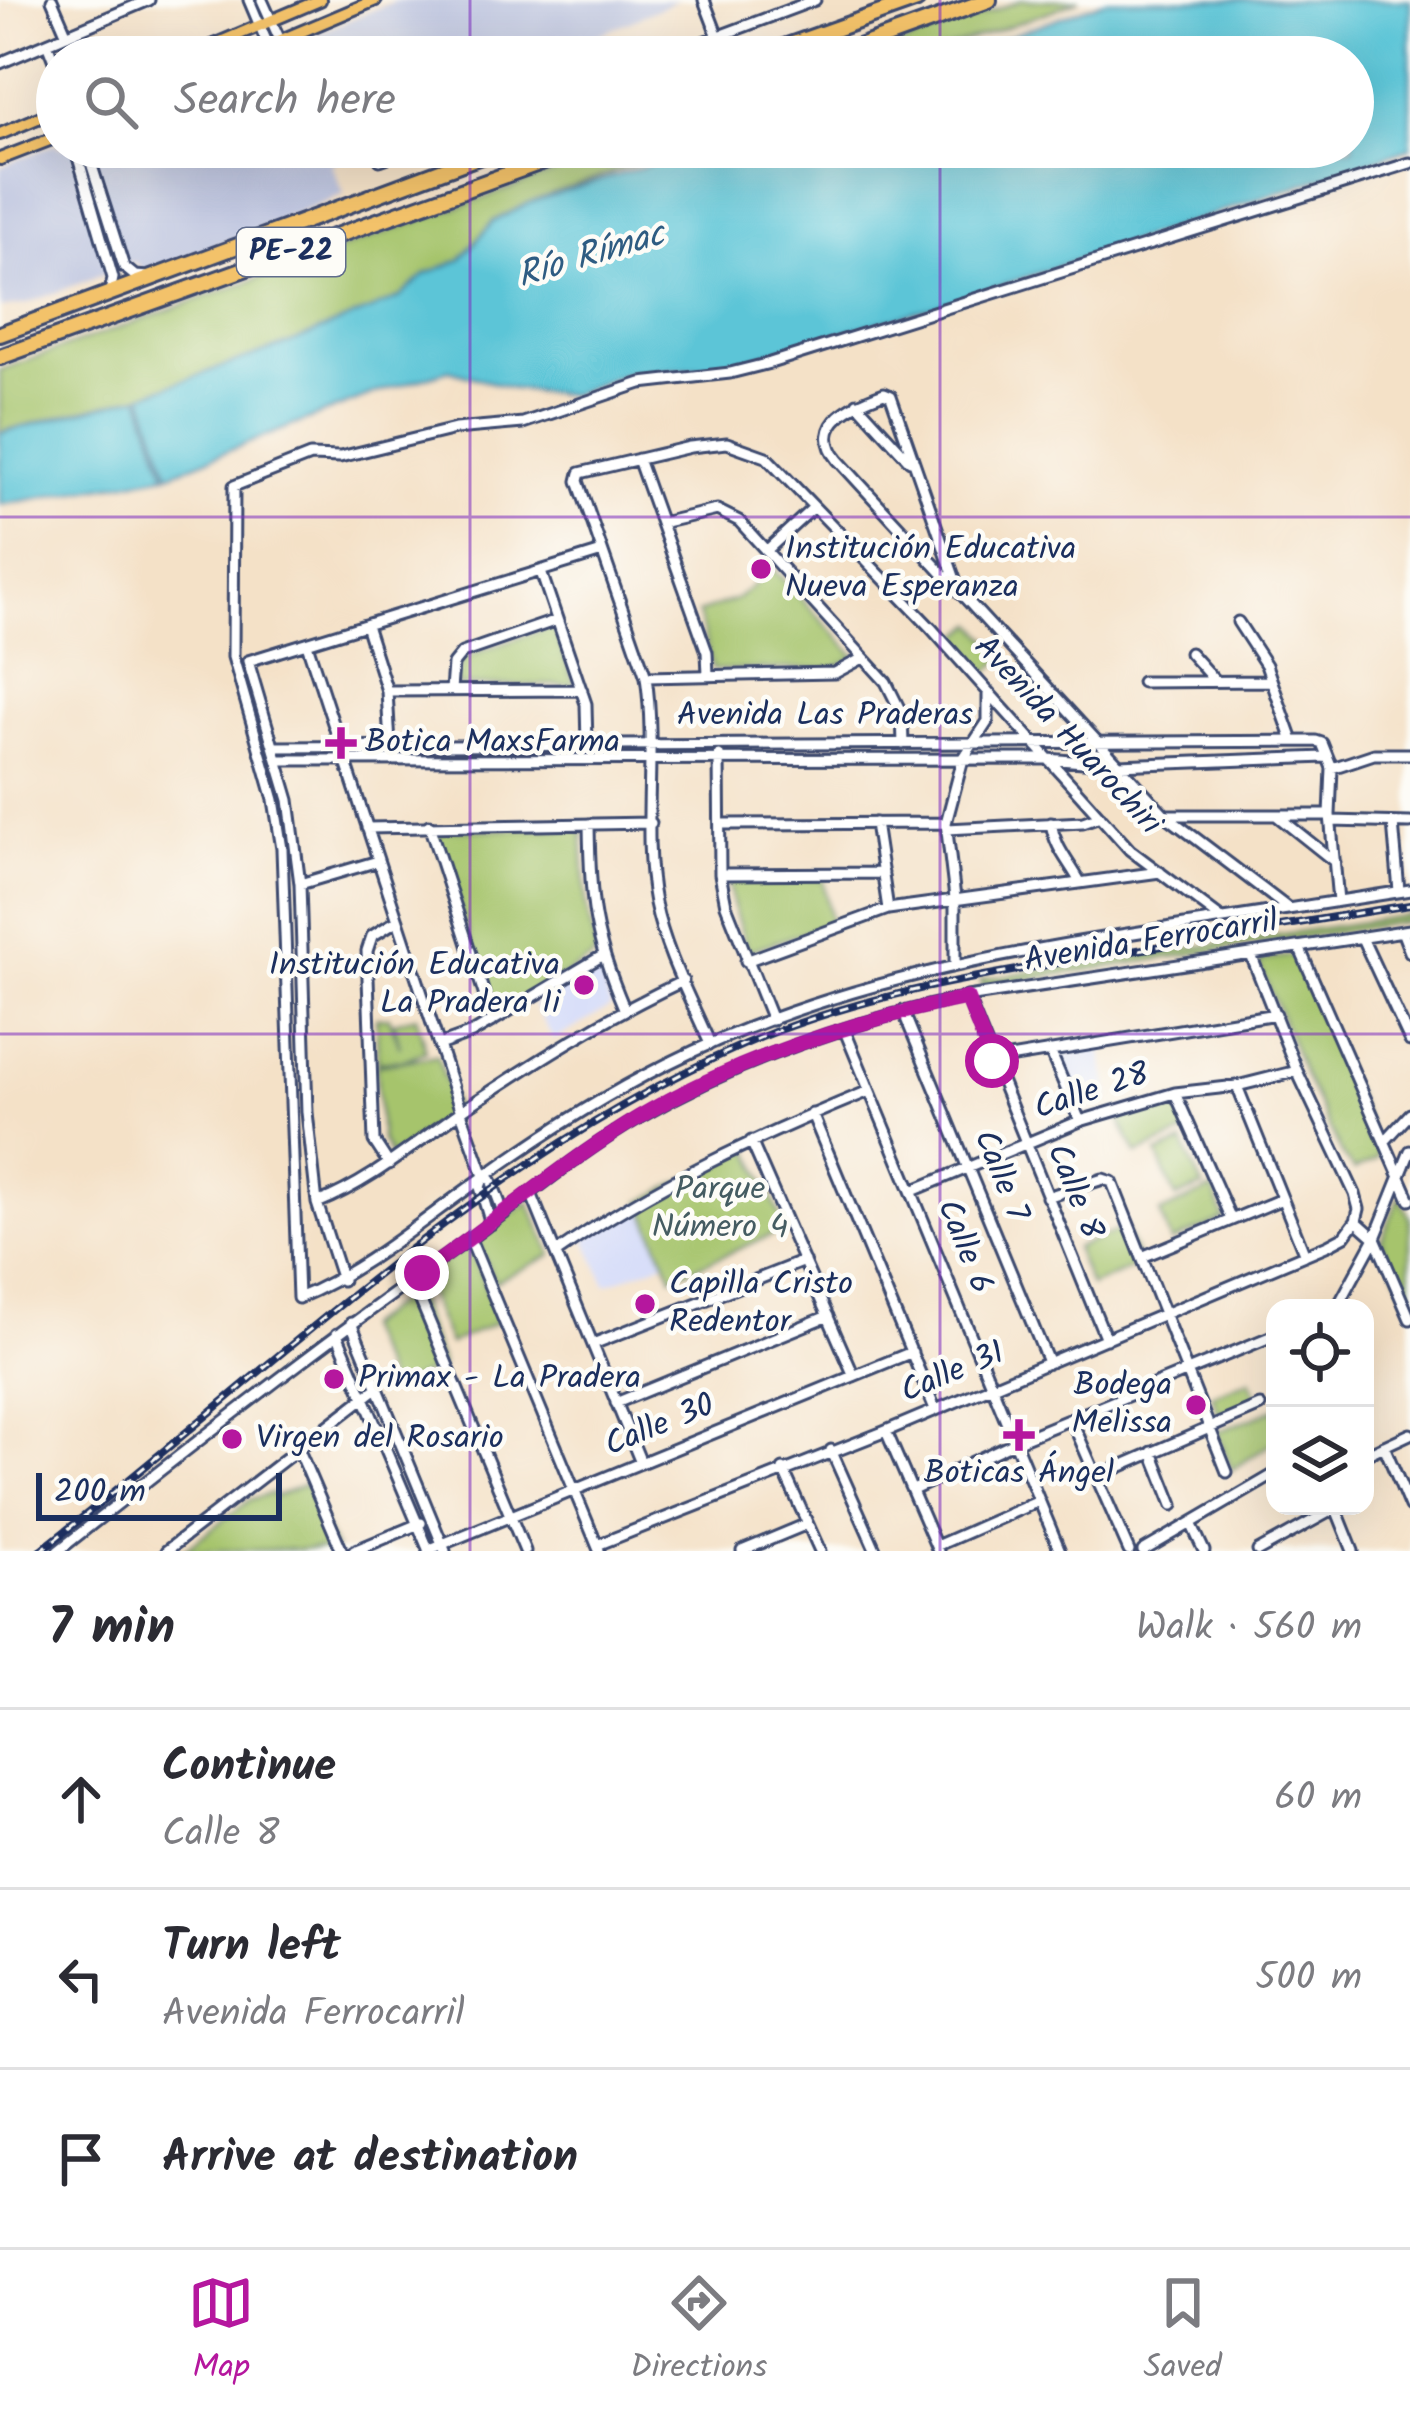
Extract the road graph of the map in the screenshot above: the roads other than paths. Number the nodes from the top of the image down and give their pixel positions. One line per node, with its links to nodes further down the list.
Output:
1 (52, 0): 13 (street)
2 (149, 0): 11 (street)
3 (249, 0): 12 (street)
4 (262, 0): 12 (street)
5 (320, 0): 12 (main road)
6 (376, 0): 16 (main road)
7 (704, 0): 17 (street)
8 (815, 0): 18 (street)
9 (917, 0): 19 (highway)
10 (989, 0): 20 (highway)
11 (121, 5): 13 (street)
12 (265, 24): 14 (main road); 15 (street)
13 (67, 35)
14 (236, 36)
15 (271, 36)
16 (291, 36)
17 (718, 36)
18 (721, 36)
19 (815, 36)
20 (889, 36)
21 (36, 48): 22 (street)
22 (0, 63)
23 (36, 119): 24 (main road)
24 (0, 134)
25 (36, 145): 26 (main road)
26 (0, 159)
27 (1410, 163): 163 (street)
28 (81, 168): 33 (street)
29 (93, 168): 32 (street)
30 (448, 168): 32 (highway, PE-22)
31 (525, 168): 35 (highway, PE-22)
32 (154, 276): 33 (highway, PE-22)
33 (108, 295): 34 (highway, PE-22)
34 (0, 334)
35 (0, 357)
36 (857, 403): 38 (street); 38 (street); 44 (street, Avenida Huarochiri)
37 (638, 459): 39 (street, Avenida Huarochiri); 40 (street); 42 (street, Avenida Huarochiri)
38 (916, 468): 44 (street)
39 (814, 507): 41 (street); 58 (street, Avenida Huarochiri)
40 (661, 523): 41 (street); 51 (street)
41 (766, 551): 50 (street)
42 (602, 552): 43 (street); 52 (street)
43 (541, 572): 45 (street); 47 (street)
44 (959, 592): 62 (street, Avenida Huarochiri)
45 (557, 620): 56 (street); 57 (street)
46 (1238, 622): 54 (street)
47 (366, 625): 48 (street); 59 (street)
48 (307, 644): 68 (street); 70 (street)
49 (1190, 653): 53 (street)
50 (863, 658): 51 (street); 64 (street)
51 (708, 675): 52 (street)
52 (646, 677): 66 (street)
53 (1215, 681): 54 (street); 55 (street)
54 (1271, 681): 60 (street)
55 (1142, 682)
56 (451, 690): 57 (street); 59 (street)
57 (582, 690): 67 (street)
58 (987, 690): 61 (street, Avenida Huarochiri); 65 (street)
59 (387, 691): 69 (street)
60 (1293, 741): 62 (street, Avenida Las Praderas); 72 (street, Avenida Las Praderas)
61 (1032, 742): 62 (street, Avenida Las Praderas); 65 (street, Avenida Las Praderas); 76 (street, Avenida Huarochiri)
62 (1098, 742): 79 (street, Avenida Huarochiri)
63 (719, 743): 64 (street, Avenida Las Praderas); 66 (street, Avenida Las Praderas); 74 (street)
64 (903, 743): 65 (street, Avenida Las Praderas)
65 (975, 743): 75 (street)
66 (651, 744): 67 (street, Avenida Las Praderas); 73 (street)
67 (587, 745): 69 (street, Avenida Las Praderas)
68 (339, 746): 69 (street, Avenida Las Praderas); 70 (street, Avenida Las Praderas); 78 (street)
69 (390, 746)
70 (274, 747): 77 (street)
71 (1410, 754): 80 (street)
72 (1325, 758): 79 (street, Avenida Las Praderas); 80 (street)
73 (651, 759): 74 (street, Avenida Las Praderas); 78 (street, Avenida Las Praderas); 85 (street)
74 (719, 759): 75 (street, Avenida Las Praderas); 90 (street)
75 (963, 759): 76 (street, Avenida Las Praderas); 93 (street)
76 (1048, 759): 79 (street, Avenida Las Praderas); 83 (street, Avenida Huarochiri)
77 (278, 760): 78 (street, Avenida Las Praderas); 101 (street)
78 (344, 760): 94 (street)
79 (1118, 764): 82 (street, Avenida Huarochiri)
80 (1332, 768): 84 (street)
81 (1276, 814): 82 (street); 84 (street); 96 (street)
82 (1165, 815): 106 (street, Avenida Huarochiri)
83 (1100, 816): 91 (street); 97 (street, Avenida Huarochiri)
84 (1331, 818): 87 (street); 96 (street)
85 (651, 823): 89 (street); 117 (street)
86 (875, 823): 90 (street); 93 (street); 98 (street)
87 (1393, 823): 88 (street); 102 (street)
88 (1410, 823)
89 (589, 824): 92 (street); 114 (street)
90 (721, 824): 99 (street)
91 (1051, 824): 93 (street); 100 (street)
92 (429, 825): 94 (street); 123 (street)
93 (946, 826): 103 (street)
94 (367, 828): 95 (street)
95 (378, 861): 101 (street); 107 (street)
96 (1335, 862): 104 (street)
97 (1160, 872): 100 (street); 108 (street, Avenida Huarochiri)
98 (883, 873): 99 (street); 105 (street)
99 (720, 874): 115 (street)
100 (1080, 882): 103 (street)
101 (301, 884): 152 (street)
102 (1404, 890): 104 (street, Avenida Ferrocarril)
103 (956, 898): 105 (street); 116 (street)
104 (1338, 901): 106 (street, Avenida Ferrocarril)
105 (889, 909): 115 (street)
106 (1289, 909): 108 (street, Avenida Ferrocarril)
107 (398, 920): 128 (street); 143 (street)
108 (1222, 920): 116 (street, Avenida Ferrocarril)
109 (1406, 930): 110 (street, Avenida Ferrocarril); 112 (street)
110 (1362, 938): 111 (street, Avenida Ferrocarril); 124 (street)
111 (1299, 947): 113 (street, Avenida Ferrocarril); 140 (street)
112 (1410, 952)
113 (1251, 955): 118 (street, Avenida Ferrocarril); 121 (street)
114 (602, 956): 119 (street); 123 (street)
115 (746, 961): 122 (street)
116 (955, 964): 122 (street, Avenida Ferrocarril)
117 (683, 981): 119 (street); 127 (street)
118 (967, 998): 120 (street, Avenida Ferrocarril); 130 (street, Calle 8)
119 (624, 1008): 135 (street)
120 (903, 1011): 125 (street, Avenida Ferrocarril); 144 (street, Calle 7)
121 (1276, 1014): 129 (street); 131 (street)
122 (772, 1020): 127 (street, Avenida Ferrocarril)
123 (493, 1021): 128 (street)
124 (1406, 1023): 126 (street)
125 (845, 1030): 133 (street, Calle 6); 148 (street, Avenida Ferrocarril)
126 (1410, 1041)
127 (710, 1044): 145 (street, Avenida Ferrocarril)
128 (439, 1045): 135 (street)
129 (1050, 1051): 130 (street); 138 (street)
130 (992, 1061): 141 (street, Calle 8)
131 (1298, 1071): 132 (street, Calle 28); 155 (street)
132 (1237, 1086): 134 (street, Calle 28); 150 (street)
133 (869, 1091): 136 (street); 147 (street, Calle 6)
134 (1175, 1094): 138 (street, Calle 28); 154 (street)
135 (461, 1112): 143 (street); 145 (street)
136 (812, 1114): 139 (street); 174 (street)
137 (1410, 1114): 140 (street)
138 (1080, 1121): 141 (street, Calle 28)
139 (751, 1141): 159 (street); 162 (street)
140 (1385, 1141): 146 (street)
141 (1025, 1143): 144 (street, Calle 28); 149 (street, Calle 8)
142 (1410, 1151): 146 (street)
143 (389, 1164): 152 (street)
144 (968, 1167): 147 (street, Calle 28); 175 (street, Calle 7)
145 (484, 1176): 153 (street); 156 (street); 163 (street, Avenida Ferrocarril)
146 (1400, 1178): 151 (street); 157 (street)
147 (912, 1191): 178 (street, Calle 6)
148 (531, 1193): 153 (street, Avenida Ferrocarril); 159 (street)
149 (1047, 1197): 161 (street); 171 (street, Calle 8)
150 (1282, 1199): 154 (street); 160 (street)
151 (1410, 1200)
152 (317, 1203): 163 (street)
153 (504, 1214): 156 (street, Avenida Ferrocarril)
154 (1231, 1219): 161 (street)
155 (1356, 1221): 157 (street); 160 (street, Calle 31)
156 (491, 1224): 158 (street, Avenida Ferrocarril)
157 (1375, 1238): 165 (street); 168 (street)
158 (470, 1239): 164 (street, Avenida Ferrocarril); 200 (street)
159 (556, 1253): 173 (street)
160 (1305, 1255): 166 (street, Calle 31)
161 (1142, 1258): 166 (street)
162 (804, 1261): 167 (street); 173 (street)
163 (342, 1280)
164 (412, 1280): 169 (street, Avenida Ferrocarril); 206 (street)
165 (1342, 1299)
166 (1164, 1313): 171 (street, Calle 31); 176 (street)
167 (828, 1316): 177 (street); 181 (street)
168 (1410, 1319)
169 (351, 1323): 170 (street, Avenida Ferrocarril); 179 (street)
170 (337, 1334): 180 (street); 214 (street, Avenida Ferrocarril)
171 (1106, 1339): 175 (street, Calle 31)
172 (1266, 1339): 176 (street)
173 (592, 1344): 181 (street)
174 (912, 1352): 177 (street, Calle 30); 183 (street)
175 (1048, 1362): 178 (street, Calle 31)
176 (1188, 1371): 184 (street); 185 (street)
177 (854, 1376): 194 (street, Calle 30)
178 (991, 1384): 183 (street, Calle 31); 188 (street, Calle 6)
179 (377, 1388): 180 (street); 207 (street)
180 (364, 1398): 190 (street); 209 (street)
181 (616, 1403): 194 (street)
182 (1260, 1406): 185 (street)
183 (935, 1409): 186 (street, Calle 31)
184 (1071, 1419): 188 (street); 197 (street)
185 (1210, 1427): 193 (street); 196 (street)
186 (886, 1430): 191 (street, Calle 31); 199 (street)
187 (1410, 1434): 189 (street)
188 (1015, 1442): 199 (street); 201 (street, Calle 6)
189 (1384, 1446): 192 (street); 203 (street)
190 (298, 1448): 215 (street); 216 (street)
191 (831, 1450): 195 (street, Calle 31); 222 (street)
192 (1374, 1451)
193 (1152, 1452): 197 (street); 202 (street)
194 (641, 1463): 200 (street, Calle 30)
195 (783, 1469): 210 (street); 212 (street, Calle 31)
196 (1227, 1472)
197 (1096, 1477): 224 (street)
198 (1266, 1479): 208 (street)
199 (913, 1490): 213 (street)
200 (574, 1491): 206 (street, Calle 30); 212 (street)
201 (1040, 1501): 213 (street); 223 (street, Calle 6)
202 (1173, 1505)
203 (1410, 1507)
204 (1322, 1515): 227 (street)
205 (1339, 1515): 228 (street)
206 (511, 1516): 211 (street, Calle 30); 219 (street)
207 (432, 1519): 209 (street); 211 (street)
208 (1190, 1523): 225 (street); 226 (street)
209 (418, 1524): 217 (street); 218 (street)
210 (807, 1524): 220 (street); 221 (street)
211 (444, 1548): 218 (street, Calle 30)
212 (598, 1548)
213 (937, 1549)
214 (58, 1551)
215 (166, 1551)
216 (342, 1551)
217 (354, 1551)
218 (429, 1551)
219 (525, 1551)
220 (742, 1551)
221 (820, 1551)
222 (876, 1551)
223 (1060, 1551)
224 (1129, 1551)
225 (1143, 1551)
226 (1204, 1551)
227 (1258, 1551)
228 (1353, 1551)

